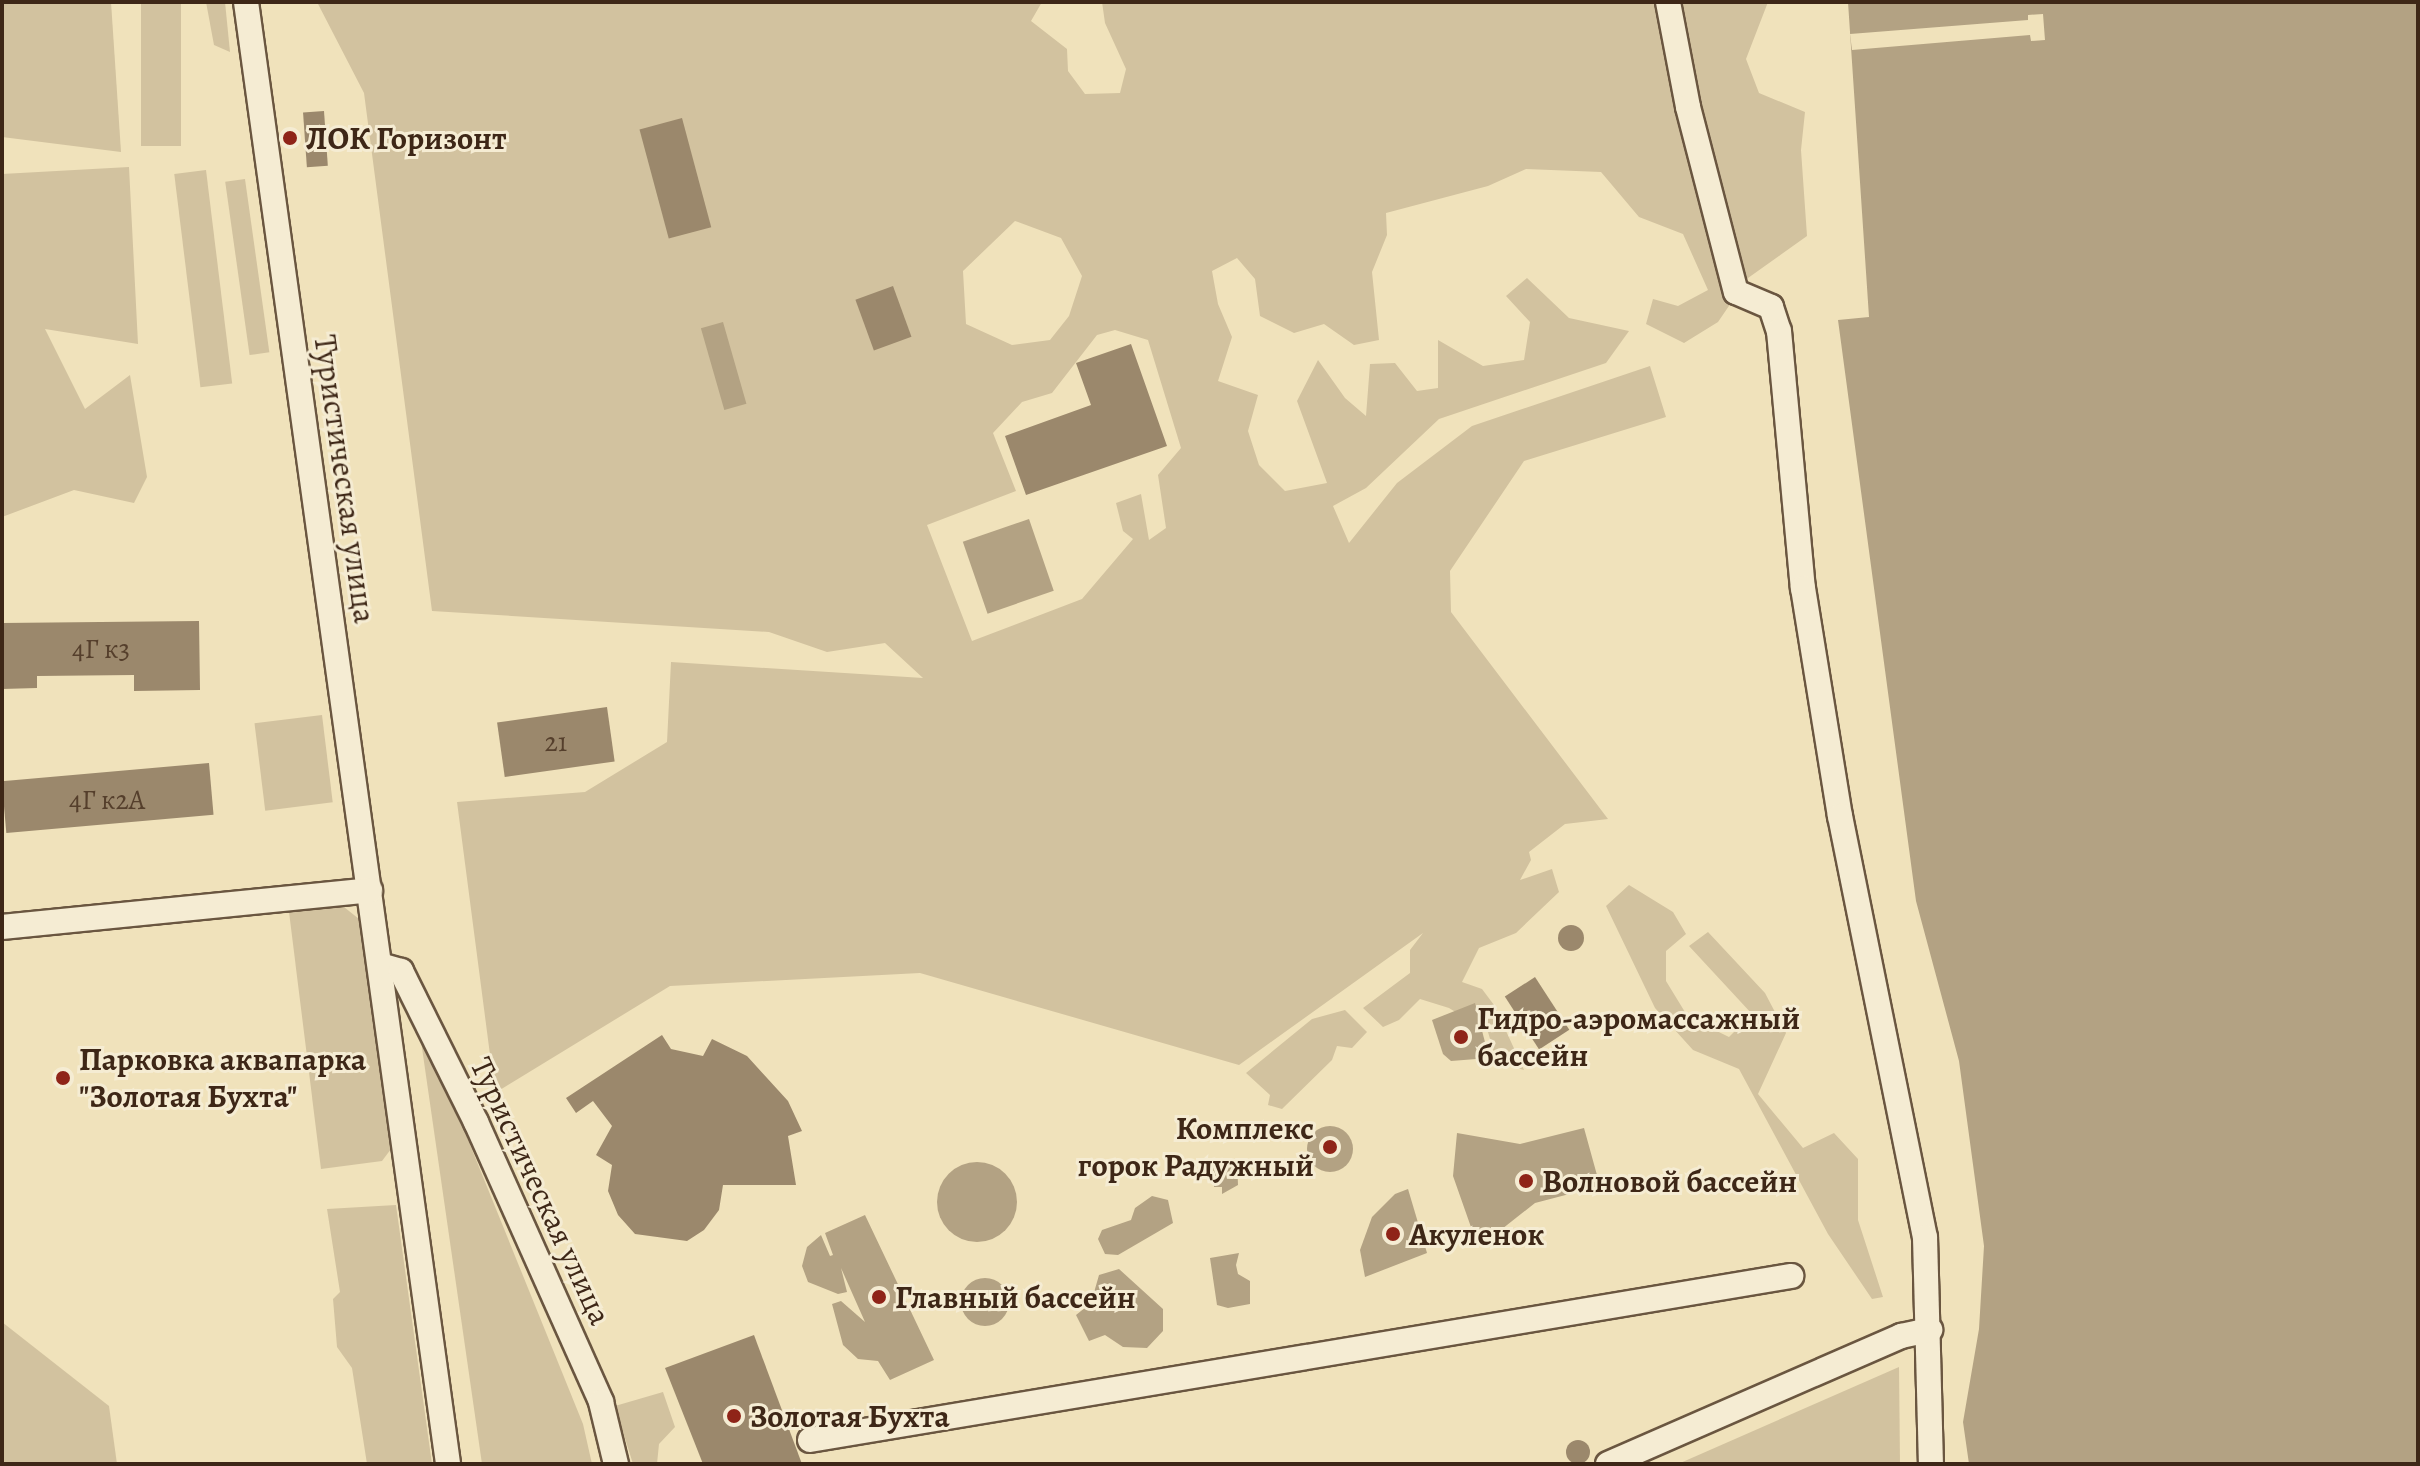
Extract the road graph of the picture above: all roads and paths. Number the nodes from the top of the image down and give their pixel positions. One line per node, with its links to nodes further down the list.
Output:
1 (246, 2): 3 (street, Туристическая улица)
2 (1668, 2): 7 (street)
3 (370, 890): 4 (street); 5 (street, Туристическая улица)
4 (2, 927)
5 (380, 965): 9 (street, Туристическая улица); 10 (street, Туристическая улица)
6 (1791, 1276): 8 (street)
7 (1930, 1330): 11 (street); 12 (street)
8 (810, 1440)
9 (448, 1464)
10 (616, 1464)
11 (1608, 1464)
12 (1931, 1464)

